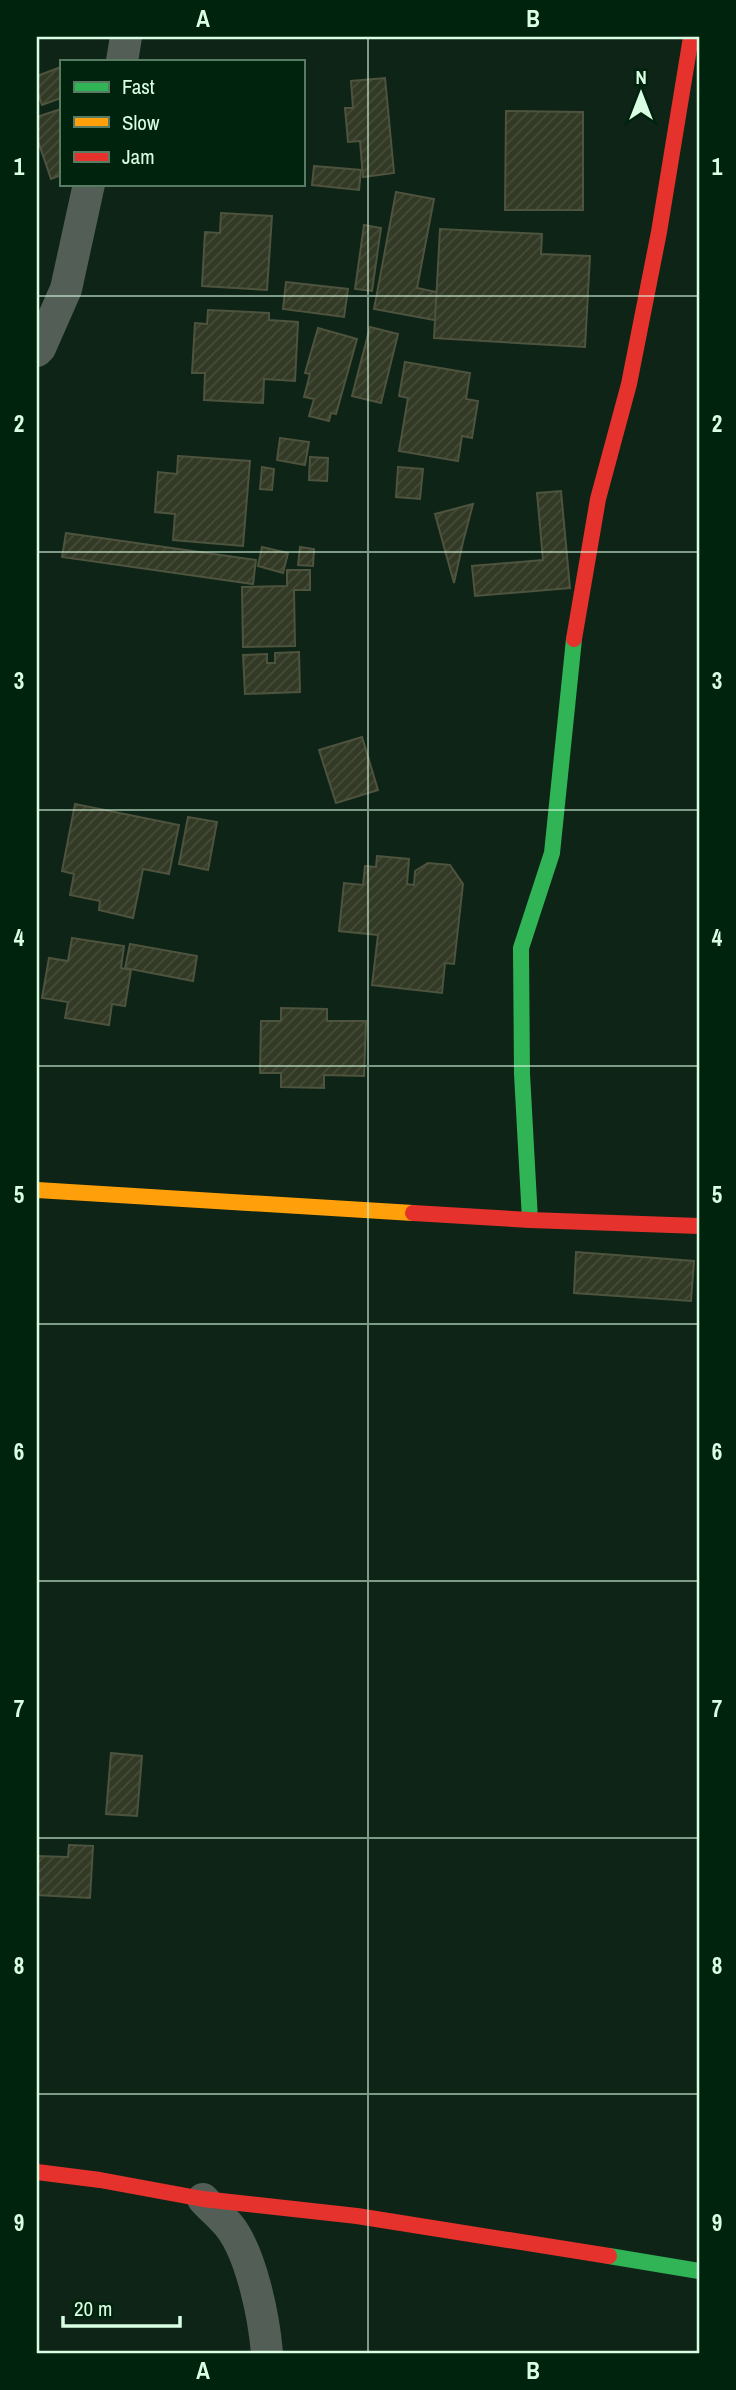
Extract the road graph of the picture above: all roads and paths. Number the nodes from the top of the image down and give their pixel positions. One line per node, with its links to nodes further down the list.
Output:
1 (126, 37): 3 (street)
2 (691, 37): 7 (street)
3 (122, 60)
4 (89, 186): 5 (street)
5 (37, 351)
6 (37, 1190): 7 (street)
7 (530, 1220): 8 (street)
8 (699, 1226)
9 (37, 2172): 10 (street)
10 (203, 2199): 11 (street); 12 (street)
11 (699, 2271)
12 (267, 2353)

